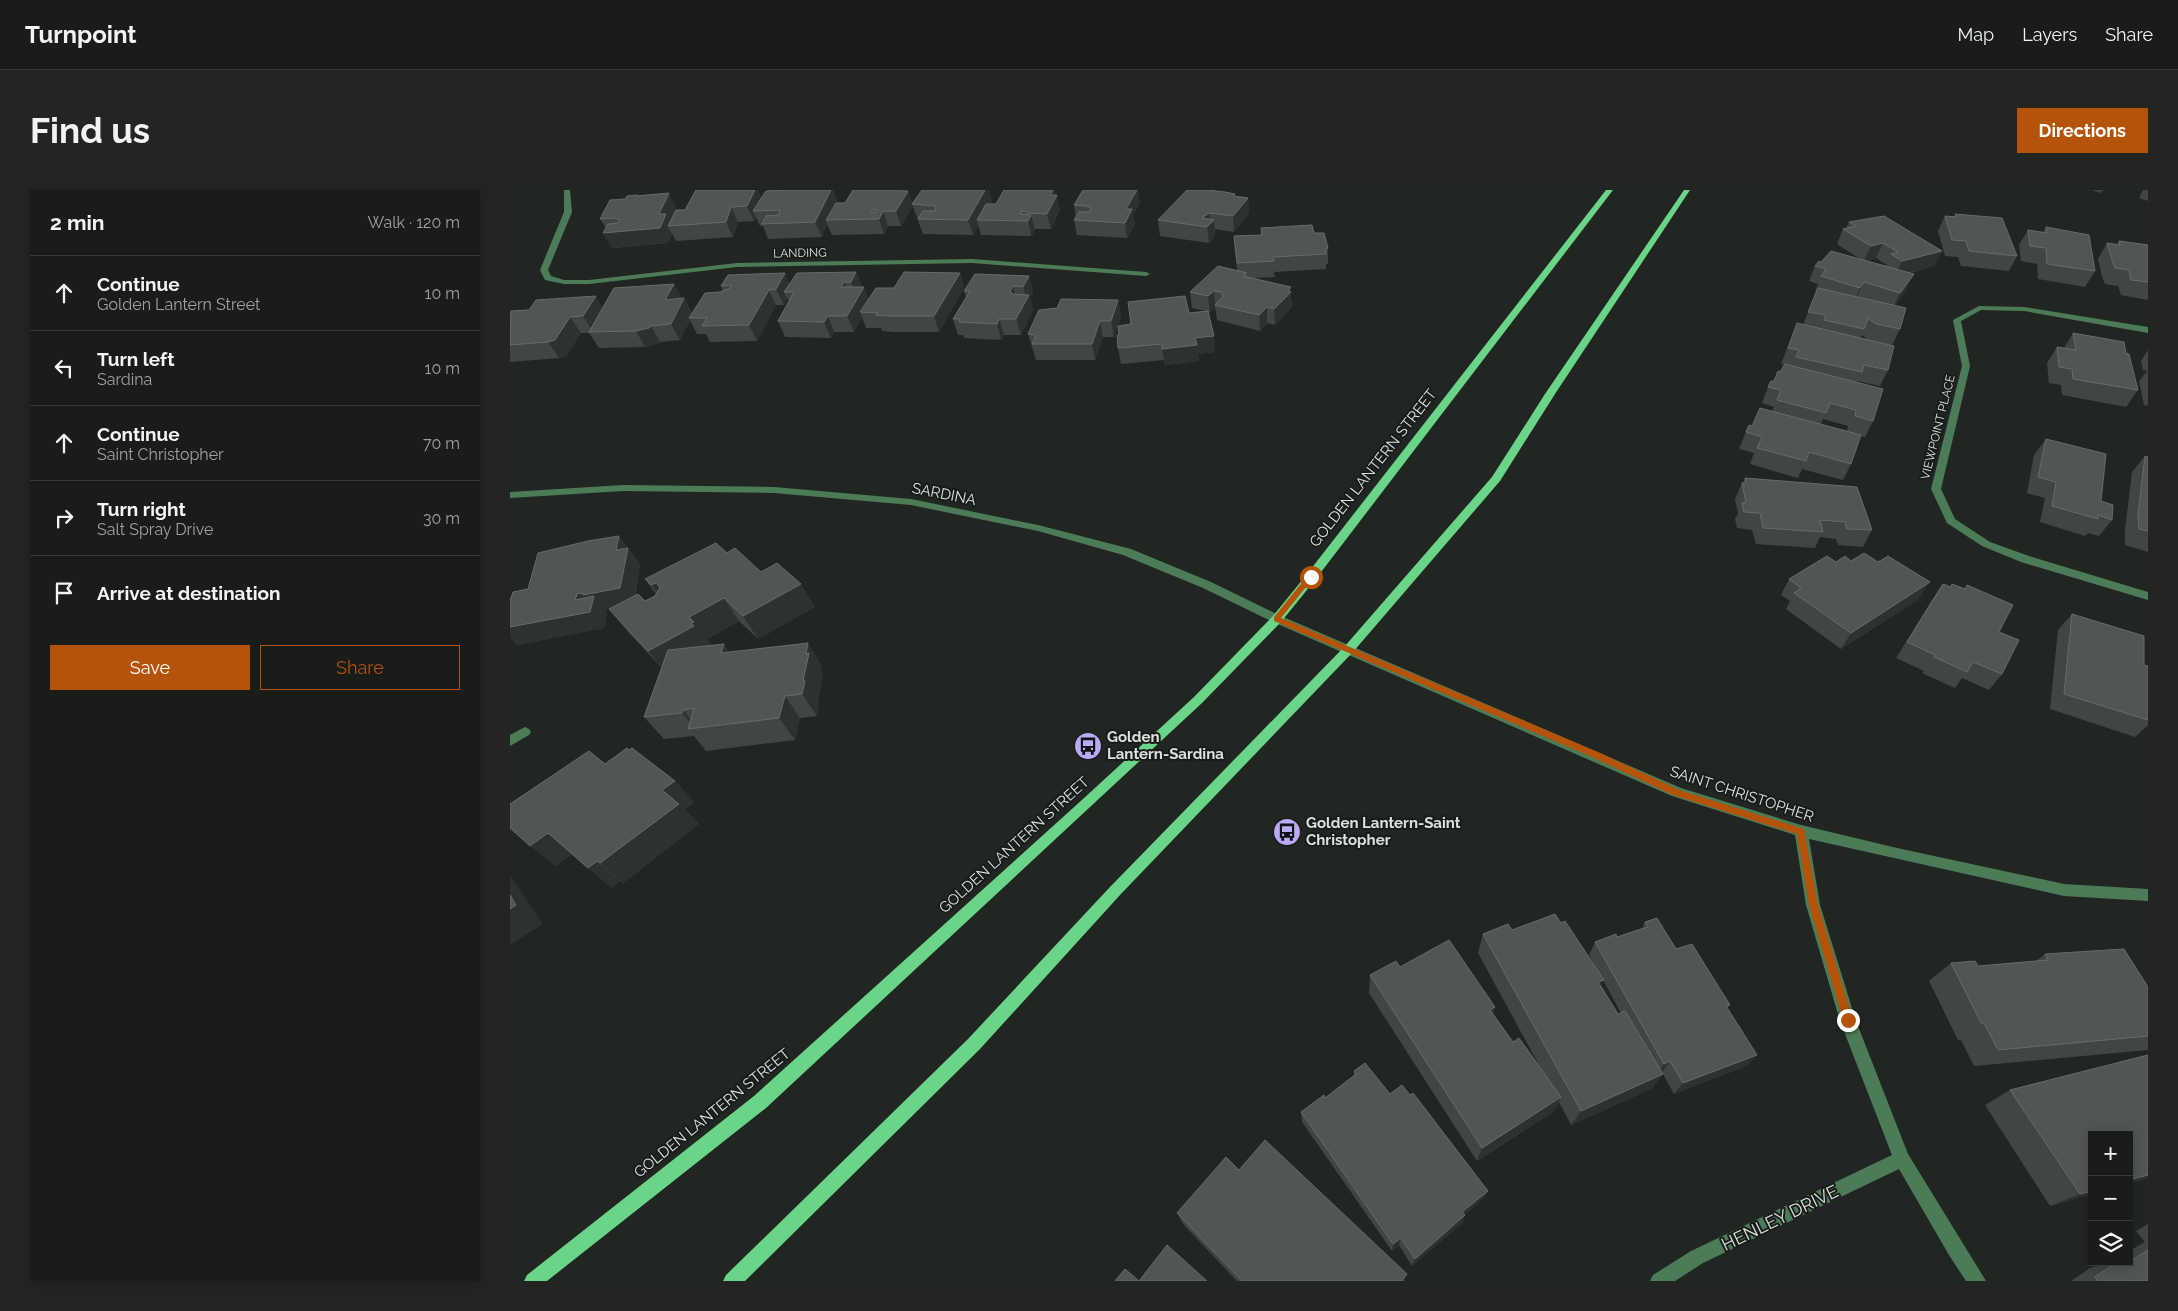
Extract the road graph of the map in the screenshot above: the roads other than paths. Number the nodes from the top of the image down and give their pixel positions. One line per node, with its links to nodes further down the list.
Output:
1 (568, 190): 4 (street, LANDING)
2 (1610, 190): 8 (main road, GOLDEN LANTERN STREET)
3 (1687, 190): 9 (main road)
4 (1146, 274)
5 (2148, 330): 7 (street, VIEWPOINT PLACE)
6 (510, 495): 8 (street, SARDINA)
7 (2148, 596)
8 (1277, 619): 9 (street, SARDINA); 15 (main road, GOLDEN LANTERN STREET)
9 (1349, 649): 12 (street, SAINT CHRISTOPHER); 16 (main road)
10 (525, 732): 11 (street)
11 (510, 741)
12 (1801, 831): 13 (street, SAINT CHRISTOPHER); 14 (street)
13 (2148, 895)
14 (1902, 1159): 17 (street, HENLEY DRIVE); 18 (street)
15 (533, 1281)
16 (732, 1281)
17 (1659, 1281)
18 (1977, 1281)

